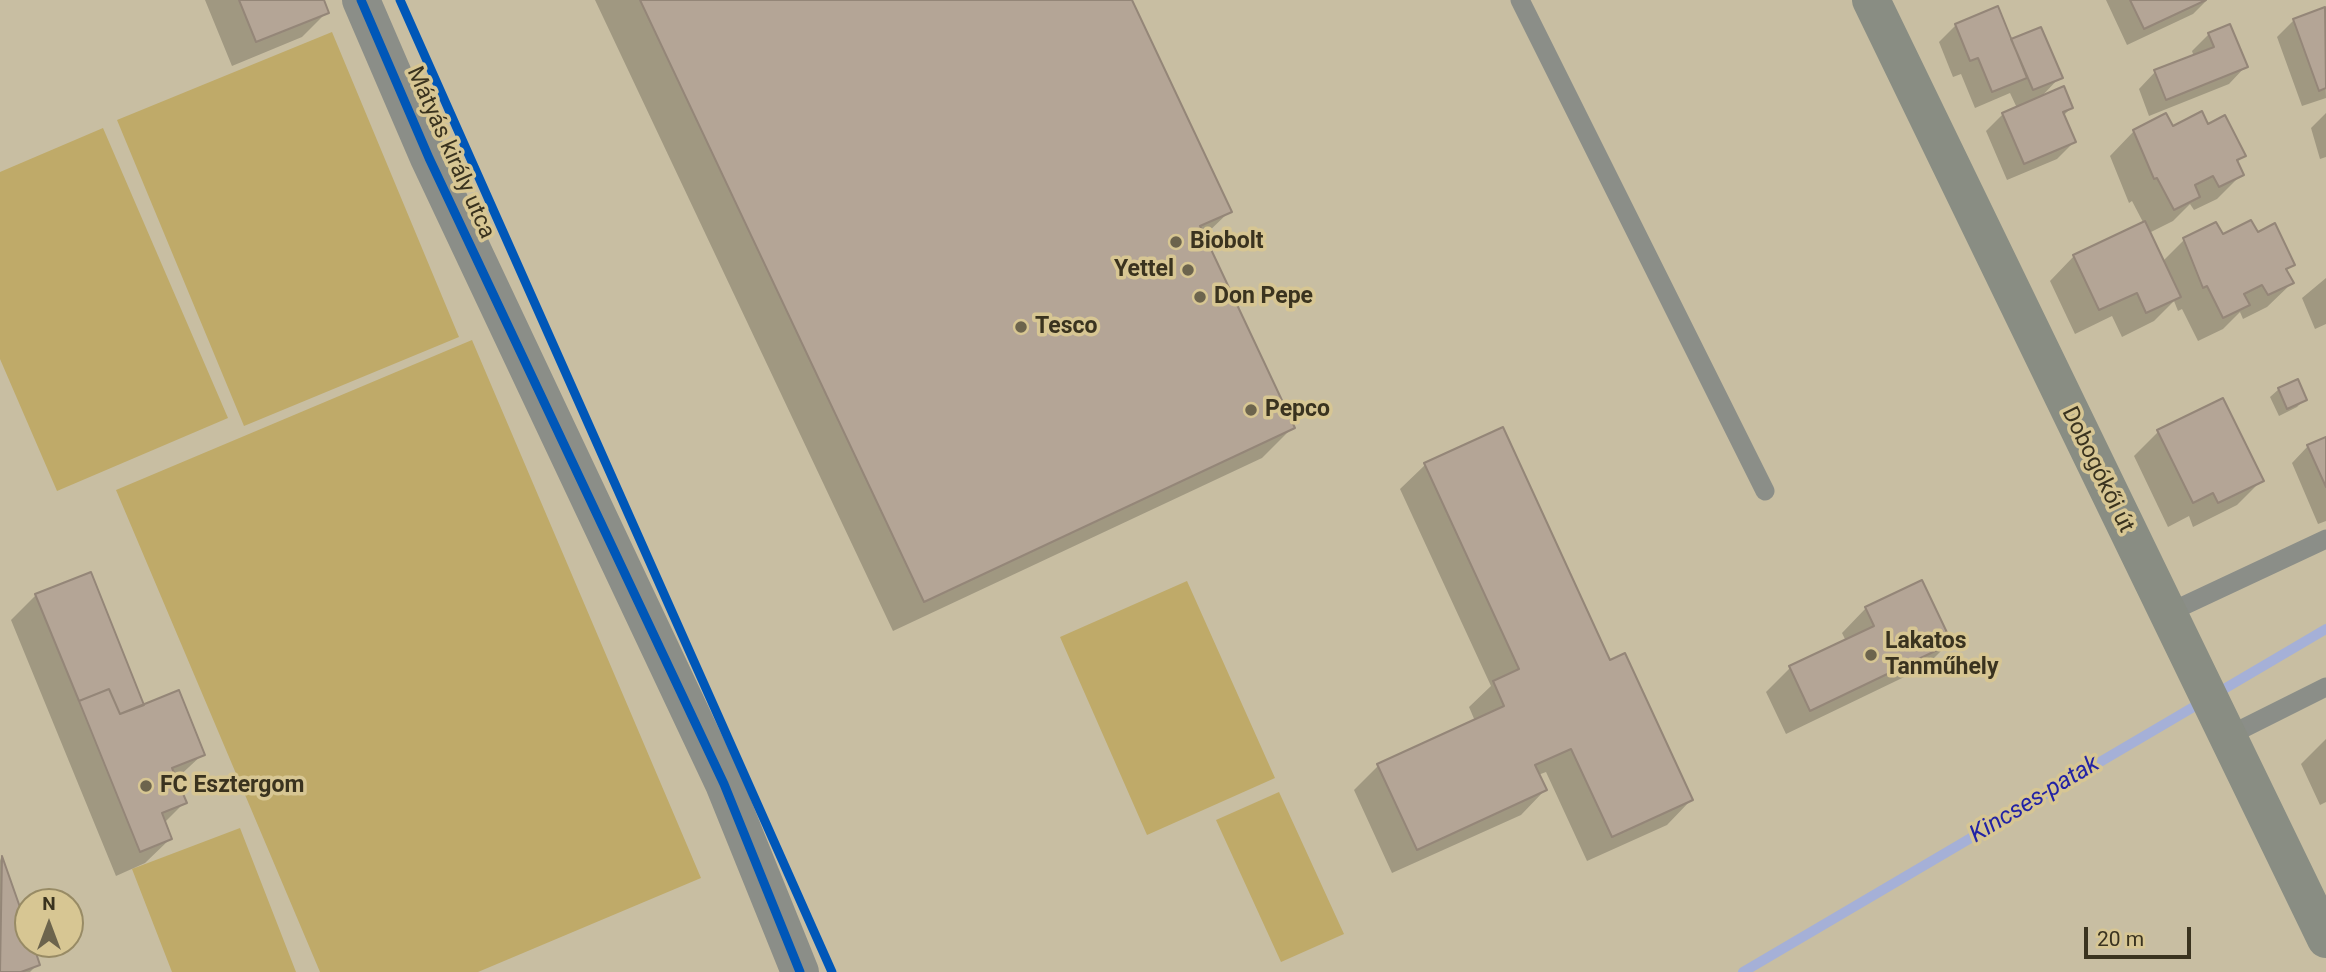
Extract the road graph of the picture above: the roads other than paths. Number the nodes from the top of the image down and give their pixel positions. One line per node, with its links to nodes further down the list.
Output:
1 (361, 0): 10 (street, Mátyás király utca)
2 (1520, 0): 4 (lane)
3 (1871, 0): 6 (main road, Dobogókői út)
4 (1765, 491)
5 (2326, 539): 6 (lane)
6 (2166, 614): 8 (main road, Dobogókői út)
7 (2326, 687): 8 (lane)
8 (2226, 737): 9 (main road, Dobogókői út)
9 (2326, 939)
10 (800, 972)

